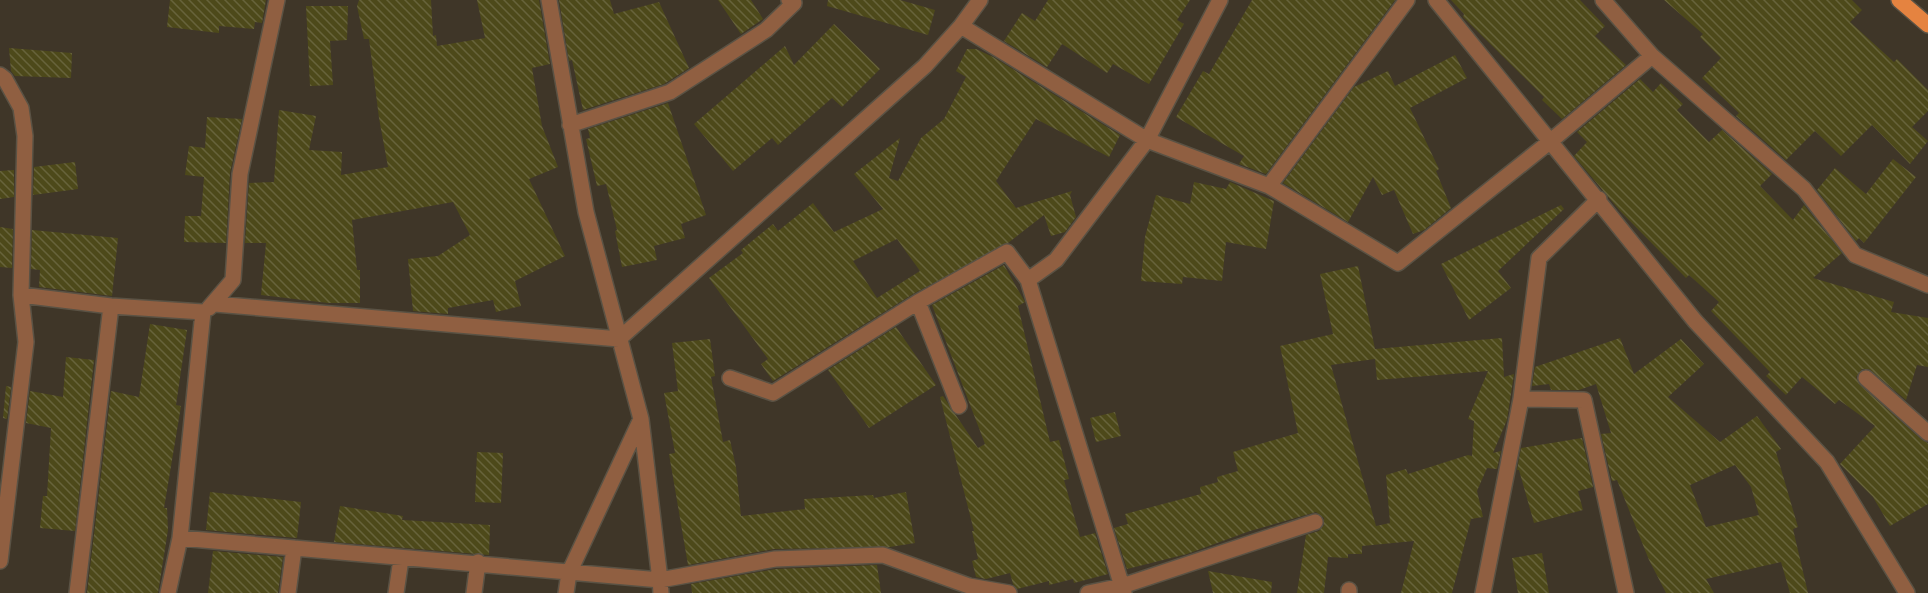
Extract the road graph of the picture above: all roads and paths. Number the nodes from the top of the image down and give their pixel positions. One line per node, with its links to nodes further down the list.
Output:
1 (277, 0): 24 (street)
2 (549, 0): 14 (street)
3 (789, 0): 14 (street)
4 (980, 0): 11 (street)
5 (1220, 0): 15 (street)
6 (1407, 0): 17 (street)
7 (1436, 0): 16 (street)
8 (1603, 0): 12 (street)
9 (1899, 0): 10 (main road)
10 (1928, 25)
11 (962, 26): 15 (street); 25 (street)
12 (1652, 56): 16 (street); 20 (street)
13 (0, 75): 21 (street)
14 (570, 125): 25 (street)
15 (1147, 140): 17 (street); 19 (street)
16 (1552, 140): 17 (street); 18 (street)
17 (1269, 186)
18 (1599, 199): 28 (street); 51 (street)
19 (1028, 280): 22 (street); 40 (street)
20 (1928, 285)
21 (21, 295): 23 (street); 36 (street)
22 (918, 302): 26 (street); 29 (street)
23 (111, 306): 24 (street); 41 (street)
24 (209, 308): 25 (street); 33 (street)
25 (619, 339): 30 (street)
26 (730, 378)
27 (1866, 378): 31 (street)
28 (1521, 399): 49 (street); 50 (street)
29 (960, 406)
30 (641, 419): 38 (street); 39 (street)
31 (1928, 433)
32 (1315, 522): 40 (street)
33 (180, 538): 34 (street); 42 (street)
34 (294, 548): 35 (street); 43 (street)
35 (401, 559): 37 (street); 44 (street)
36 (0, 561)
37 (478, 562): 38 (street); 45 (street)
38 (568, 573): 39 (street); 46 (street)
39 (660, 586): 47 (street)
40 (1123, 590): 48 (street)
41 (77, 593)
42 (168, 593)
43 (288, 593)
44 (396, 593)
45 (474, 593)
46 (566, 593)
47 (1009, 593)
48 (1088, 593)
49 (1483, 593)
50 (1626, 593)
51 (1907, 593)

